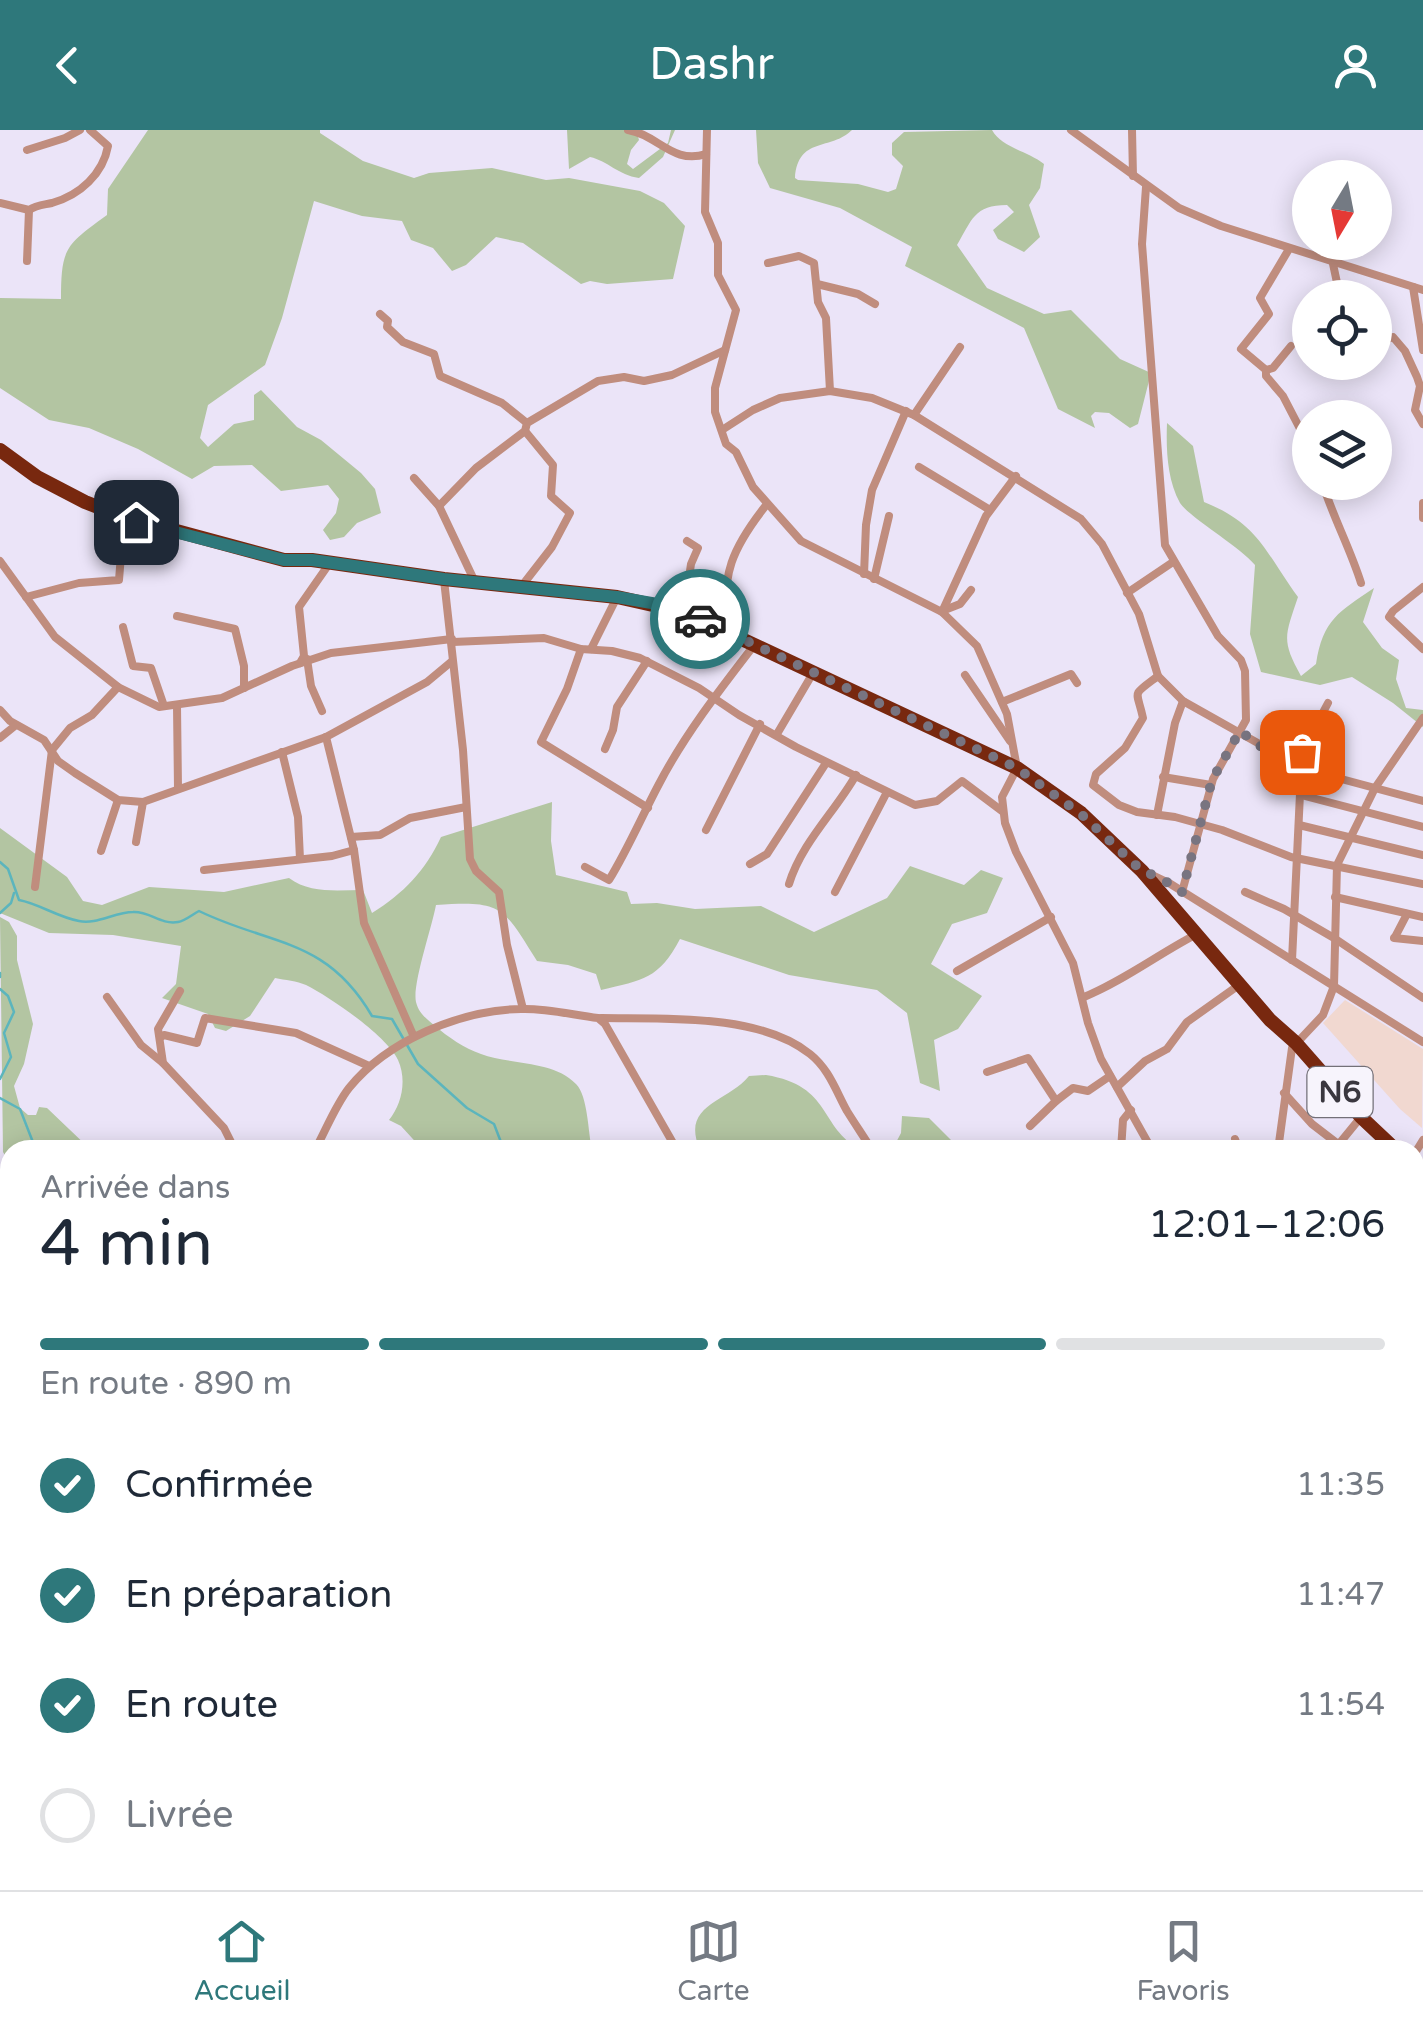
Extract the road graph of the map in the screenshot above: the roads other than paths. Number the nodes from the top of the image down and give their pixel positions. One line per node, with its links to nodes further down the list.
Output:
1 (80, 130): 7 (street)
2 (90, 130): 12 (street)
3 (628, 130): 8 (street)
4 (706, 130): 8 (street)
5 (1071, 130): 9 (street)
6 (1132, 130): 9 (street)
7 (27, 150)
8 (706, 154): 28 (street)
9 (1134, 176): 10 (street)
10 (1146, 187): 13 (street); 50 (street)
11 (0, 204): 12 (street)
12 (29, 210): 14 (street)
13 (1290, 248): 16 (street); 27 (street)
14 (27, 261)
15 (768, 263): 18 (street)
16 (1333, 264): 17 (street); 19 (street)
17 (1336, 280)
18 (817, 284): 21 (street); 31 (street)
19 (1413, 287): 20 (street); 29 (street)
20 (1423, 290)
21 (875, 304)
22 (380, 314): 35 (street)
23 (1392, 338): 34 (street)
24 (1232, 342): 27 (street)
25 (1292, 346): 30 (street)
26 (960, 347): 32 (street)
27 (1241, 348): 30 (street)
28 (726, 349): 35 (street); 36 (street)
29 (1423, 350)
30 (1266, 370): 33 (street)
31 (830, 390): 32 (street); 36 (street)
32 (910, 413): 39 (street); 53 (street)
33 (1292, 413)
34 (1422, 418)
35 (526, 427): 44 (street); 58 (street)
36 (722, 430): 43 (street)
37 (0, 450): 48 (highway, N6)
38 (919, 467): 45 (street)
39 (1016, 476): 45 (street); 61 (street)
40 (414, 478): 44 (street)
41 (1328, 500): 57 (street)
42 (1423, 503): 47 (street)
43 (766, 504): 53 (street); 68 (street)
44 (439, 506): 56 (street)
45 (990, 510): 65 (street)
46 (889, 516): 55 (street)
47 (1423, 518)
48 (136, 522): 51 (highway, N6); 62 (street)
49 (687, 541): 64 (street)
50 (1173, 562): 61 (street); 93 (street)
51 (328, 564): 54 (highway, N6); 73 (street)
52 (2, 566): 62 (street)
53 (864, 574): 55 (street)
54 (444, 579): 56 (highway, N6); 69 (street)
55 (874, 579): 65 (street)
56 (475, 582): 58 (highway, N6)
57 (1361, 583)
58 (521, 587): 63 (highway, N6)
59 (1423, 587): 72 (street)
60 (971, 590): 65 (street)
61 (1127, 593): 78 (street)
62 (26, 597): 80 (street)
63 (617, 597): 64 (highway, N6); 71 (street)
64 (684, 612): 68 (highway, N6)
65 (942, 612): 83 (street)
66 (177, 616): 81 (street)
67 (124, 627): 86 (street)
68 (726, 630): 70 (highway, N6)
69 (452, 640): 71 (street); 73 (street); 75 (street)
70 (755, 644): 76 (highway, N6); 82 (street)
71 (586, 649): 74 (street); 115 (street)
72 (1423, 649)
73 (304, 661): 81 (street); 89 (street)
74 (647, 661): 82 (street); 98 (street)
75 (451, 662): 95 (street); 114 (street)
76 (814, 671): 94 (street); 102 (highway, N6)
77 (965, 675): 97 (street)
78 (1158, 676): 84 (street); 118 (street)
79 (1077, 683): 83 (street)
80 (118, 687): 86 (street); 99 (street)
81 (244, 688): 87 (street)
82 (713, 698): 92 (street); 115 (street)
83 (1002, 702): 97 (street)
84 (1183, 702): 93 (street); 105 (street)
85 (1328, 703): 103 (street)
86 (164, 706): 87 (street)
87 (177, 706): 107 (street)
88 (0, 710): 91 (street)
89 (322, 712)
90 (1423, 718): 108 (street)
91 (16, 724): 96 (street); 99 (street)
92 (760, 724): 94 (street); 122 (street)
93 (1240, 731): 103 (street); 106 (street)
94 (777, 734): 101 (street)
95 (326, 736): 100 (street); 123 (street)
96 (0, 738)
97 (1010, 741): 102 (street)
98 (605, 749)
99 (52, 750): 111 (street); 138 (street)
100 (282, 752): 107 (street); 130 (street)
101 (826, 762): 104 (street); 131 (street)
102 (1017, 768): 116 (street); 135 (highway, N6)
103 (1304, 768): 108 (street); 110 (street)
104 (856, 775): 109 (street); 136 (street)
105 (1163, 777): 106 (street); 118 (street)
106 (1211, 785): 119 (street)
107 (178, 788): 113 (street)
108 (1375, 788): 112 (street); 117 (street)
109 (887, 792): 116 (street); 139 (street)
110 (1301, 795): 117 (street); 120 (street)
111 (118, 800): 113 (street); 127 (street)
112 (1423, 800)
113 (143, 802): 125 (street)
114 (466, 807): 123 (street); 158 (street)
115 (648, 808): 133 (street)
116 (1002, 810): 145 (street)
117 (1362, 813): 121 (street); 124 (street)
118 (1157, 816): 119 (street)
119 (1200, 824): 129 (street); 140 (street)
120 (1299, 825): 124 (street); 129 (street)
121 (1423, 827)
122 (706, 830)
123 (351, 838): 126 (street)
124 (1349, 838): 128 (street); 132 (street)
125 (136, 842)
126 (354, 850): 130 (street); 161 (street)
127 (101, 851)
128 (1423, 855)
129 (1295, 857): 132 (street); 144 (street)
130 (300, 859): 134 (street)
131 (750, 864)
132 (1336, 865): 137 (street); 142 (street)
133 (585, 866)
134 (204, 870)
135 (1142, 871): 140 (street); 147 (highway, N6)
136 (789, 884)
137 (1423, 884)
138 (34, 887)
139 (834, 892)
140 (1182, 892): 150 (street)
141 (1246, 892): 144 (street)
142 (1335, 897): 143 (street); 148 (street)
143 (1407, 914): 146 (street); 149 (street)
144 (1292, 916): 148 (street); 150 (street)
145 (1051, 917): 151 (street); 156 (street)
146 (1423, 917)
147 (1195, 935): 152 (highway, N6); 156 (street)
148 (1334, 938): 153 (street); 157 (street)
149 (1423, 941)
150 (1292, 960): 153 (street)
151 (957, 971)
152 (1239, 985): 162 (highway, N6); 168 (street)
153 (1334, 986): 162 (street); 163 (street)
154 (180, 991): 160 (street)
155 (107, 997): 164 (street)
156 (1084, 997): 167 (street)
157 (1423, 998)
158 (523, 1009): 159 (street); 161 (street)
159 (598, 1018): 176 (street); 177 (street)
160 (160, 1037): 164 (street); 165 (street)
161 (414, 1037): 165 (street)
162 (1291, 1042): 169 (street); 172 (highway, N6)
163 (1423, 1042)
164 (163, 1063): 174 (street)
165 (369, 1066): 175 (street)
166 (987, 1072): 170 (street)
167 (1110, 1076): 168 (street); 170 (street)
168 (1117, 1086): 171 (street)
169 (1284, 1093): 180 (street); 181 (street)
170 (1056, 1101): 173 (street)
171 (1131, 1110): 178 (street); 179 (street)
172 (1359, 1119): 182 (street); 183 (highway, N6); 184 (highway, N6)
173 (1030, 1126)
174 (230, 1140)
175 (320, 1140)
176 (672, 1140)
177 (866, 1140)
178 (1122, 1140)
179 (1147, 1140)
180 (1279, 1140)
181 (1329, 1140)
182 (1342, 1140)
183 (1377, 1140)
184 (1384, 1140)

